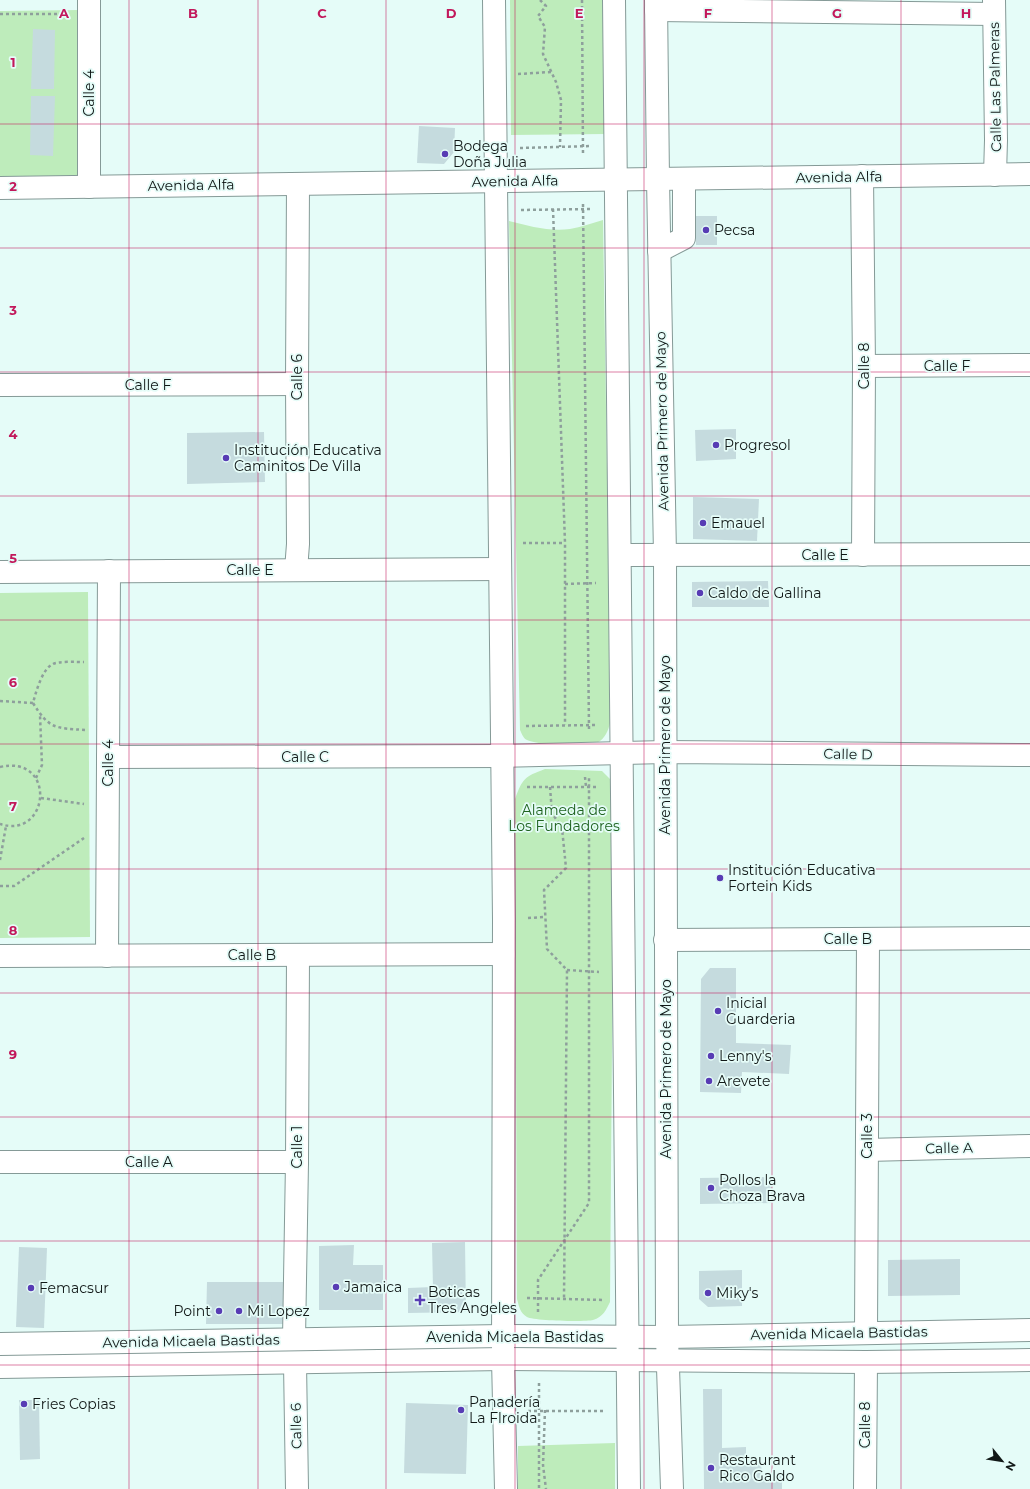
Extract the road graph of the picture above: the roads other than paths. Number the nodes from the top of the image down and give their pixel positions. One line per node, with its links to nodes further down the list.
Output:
1 (89, 0): 15 (street, Calle 4)
2 (494, 0): 13 (street)
3 (614, 0): 12 (street)
4 (656, 5): 5 (street); 10 (street, Avenida Primero de Mayo)
5 (850, 6): 6 (street)
6 (994, 7): 8 (street, Calle Las Palmeras)
7 (1030, 174): 8 (street, Avenida Alfa)
8 (995, 175): 9 (street, Avenida Alfa)
9 (862, 176): 11 (street, Avenida Alfa); 18 (street, Calle 8)
10 (658, 179): 11 (street, Avenida Alfa); 12 (street, Avenida Alfa); 17 (street, Avenida Primero de Mayo)
11 (684, 179): 17 (street)
12 (616, 180): 13 (street, Avenida Alfa); 23 (street)
13 (496, 181): 14 (street, Avenida Alfa); 26 (street)
14 (298, 184): 15 (street, Avenida Alfa); 20 (street, Calle 6)
15 (89, 187): 16 (street, Avenida Alfa)
16 (0, 188)
17 (659, 251): 24 (street, Avenida Primero de Mayo)
18 (864, 366): 19 (street, Calle F); 25 (street, Calle 8)
19 (1030, 366)
20 (297, 384): 21 (street, Calle F); 27 (street, Calle 6)
21 (0, 385)
22 (1030, 554): 25 (street, Calle E)
23 (620, 555): 24 (street, Calle E); 31 (street)
24 (665, 555): 25 (street, Calle E); 30 (street, Avenida Primero de Mayo)
25 (863, 555)
26 (500, 569): 27 (street, Calle E); 33 (street)
27 (296, 570): 28 (street, Calle E)
28 (109, 571): 29 (street, Calle E); 34 (street, Calle 4)
29 (0, 572)
30 (665, 752): 31 (street, Calle D); 32 (street, Calle D); 37 (street, Avenida Primero de Mayo)
31 (622, 753): 33 (street, Calle C); 49 (street)
32 (1030, 755)
33 (502, 756): 34 (street, Calle C); 38 (street)
34 (108, 757): 41 (street, Calle 4)
35 (1030, 938): 36 (street, Calle B)
36 (868, 939): 37 (street, Calle B); 43 (street, Calle 3)
37 (665, 940): 50 (street, Avenida Primero de Mayo)
38 (504, 954): 39 (street, Calle B); 48 (street)
39 (298, 955): 41 (street, Calle B); 45 (street, Calle 1)
40 (0, 956): 41 (street, Calle B)
41 (107, 956)
42 (1030, 1146): 43 (street, Calle A)
43 (867, 1150): 47 (street, Calle 3)
44 (0, 1162): 45 (street, Calle A)
45 (297, 1162): 51 (street, Calle 1)
46 (1030, 1330): 47 (street, Avenida Micaela Bastidas)
47 (866, 1333): 50 (street, Avenida Micaela Bastidas)
48 (504, 1336): 49 (street, Avenida Micaela Bastidas); 51 (street, Avenida Micaela Bastidas); 53 (street)
49 (627, 1337): 50 (street, Avenida Micaela Bastidas); 55 (street)
50 (666, 1337): 54 (street, Avenida Primero de Mayo)
51 (294, 1339): 52 (street, Avenida Micaela Bastidas)
52 (0, 1344)
53 (503, 1359): 55 (street, Avenida Micaela Bastidas); 58 (street, Avenida Micaela Bastidas); 61 (street)
54 (668, 1359): 55 (street, Avenida Micaela Bastidas); 57 (street, Avenida Micaela Bastidas); 63 (street, Avenida Primero de Mayo)
55 (627, 1360): 62 (street)
56 (1030, 1360): 57 (street, Avenida Micaela Bastidas)
57 (866, 1362): 64 (street, Calle 8)
58 (295, 1363): 59 (street, Avenida Micaela Bastidas); 60 (street, Calle 6)
59 (0, 1367)
60 (296, 1489)
61 (506, 1489)
62 (629, 1489)
63 (672, 1489)
64 (865, 1489)

